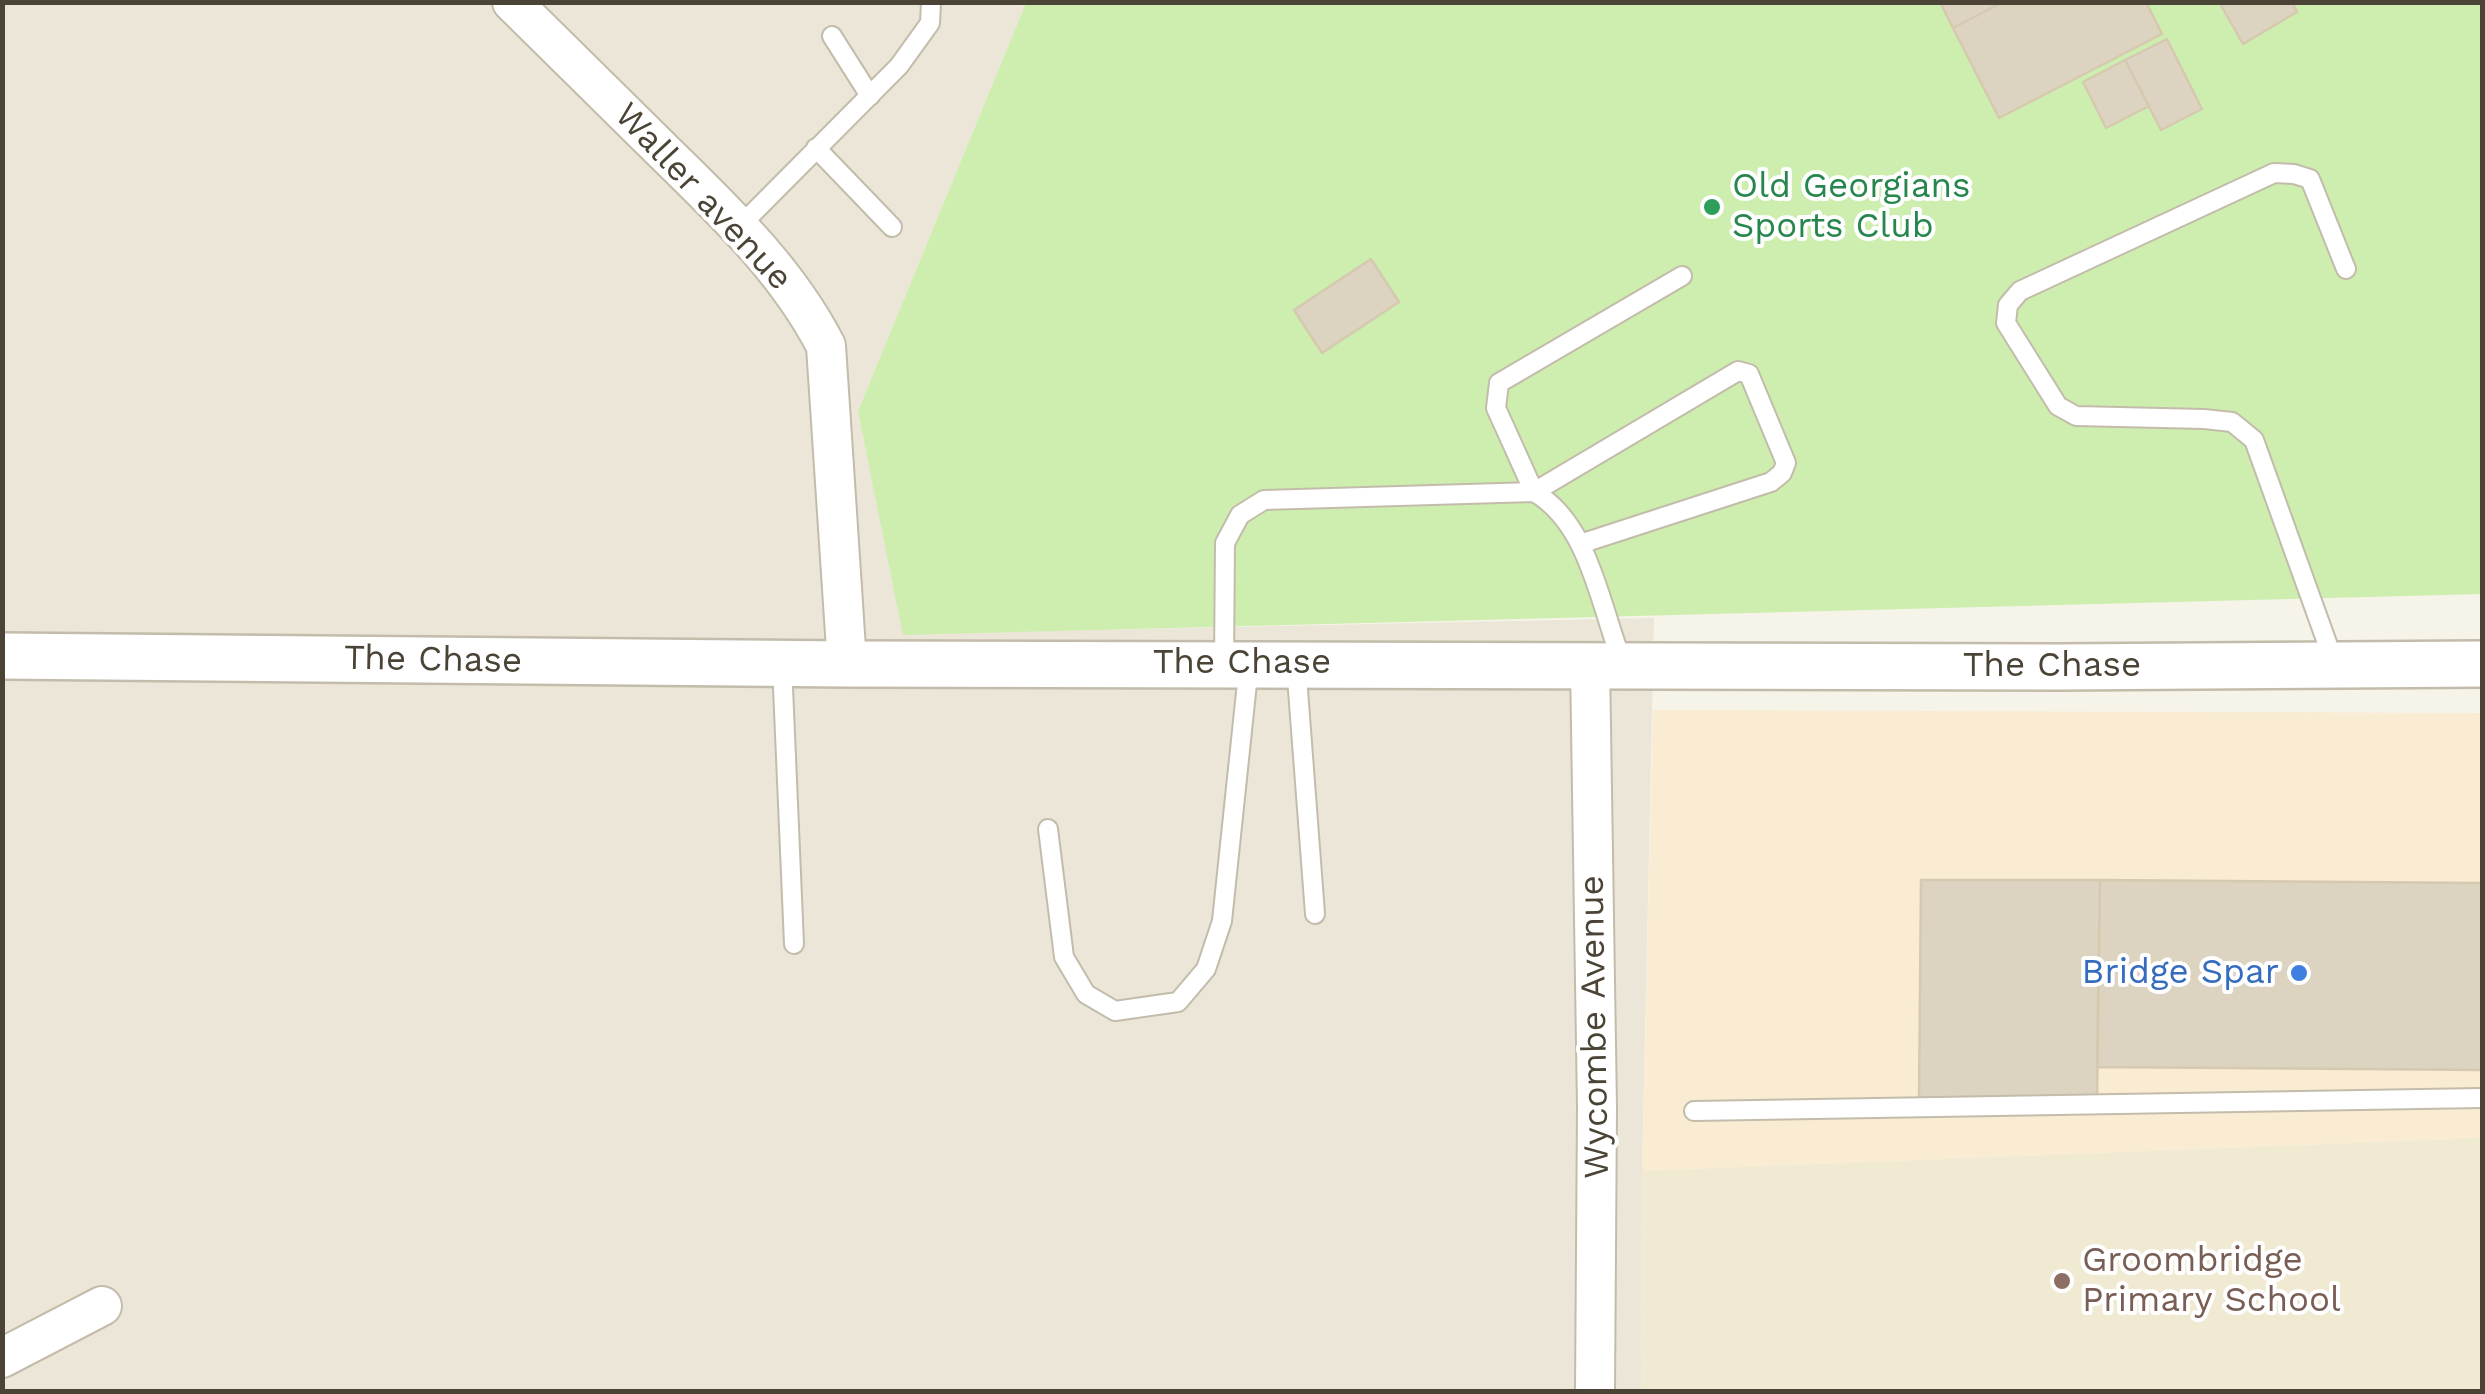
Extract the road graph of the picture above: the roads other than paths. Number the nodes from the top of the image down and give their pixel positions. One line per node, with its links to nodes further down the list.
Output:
1 (512, 2): 6 (street, Waller avenue)
2 (930, 2): 4 (lane)
3 (832, 36): 4 (lane)
4 (870, 96): 5 (lane)
5 (816, 148): 6 (lane); 7 (lane)
6 (740, 226): 15 (street, Waller avenue)
7 (892, 227)
8 (2346, 269): 19 (lane)
9 (1682, 276): 10 (lane)
10 (1534, 492): 11 (lane); 11 (lane); 16 (lane)
11 (1580, 544): 17 (lane)
12 (2, 656): 13 (street, The Chase)
13 (782, 663): 15 (street, The Chase); 22 (lane)
14 (1296, 663): 16 (street, The Chase); 17 (street, The Chase); 21 (lane)
15 (848, 664): 16 (street, The Chase)
16 (1237, 664): 20 (lane)
17 (1606, 664): 19 (street, The Chase); 27 (street, Wycombe Avenue)
18 (2482, 664): 19 (street, The Chase)
19 (2335, 665)
20 (1048, 829)
21 (1314, 914)
22 (794, 944)
23 (2482, 1098): 24 (lane)
24 (1694, 1111)
25 (102, 1306): 26 (street)
26 (2, 1358)
27 (1595, 1392)

